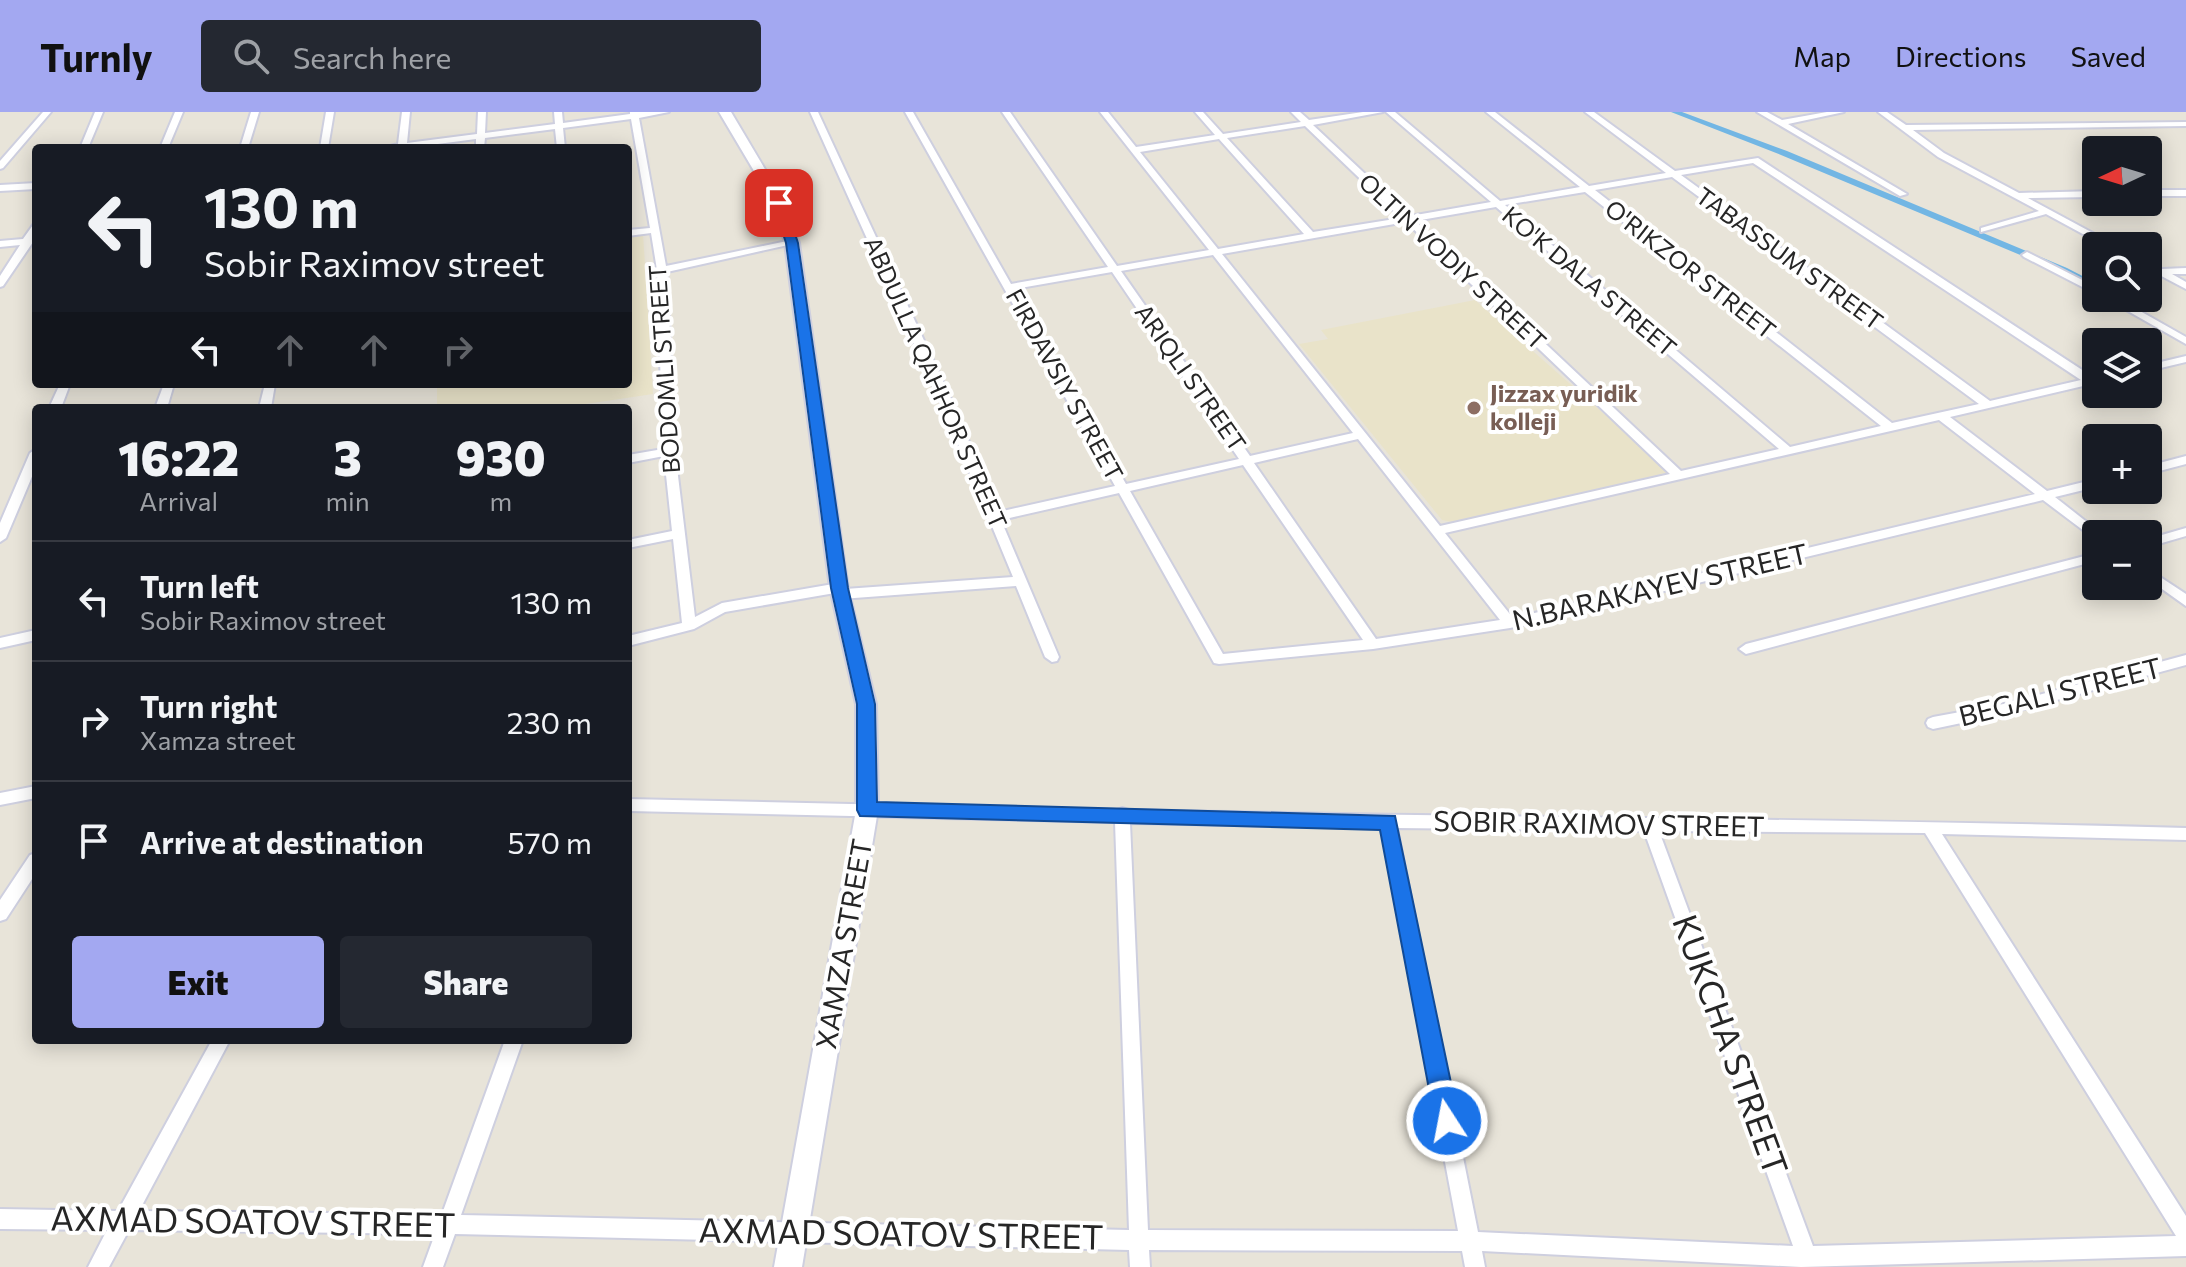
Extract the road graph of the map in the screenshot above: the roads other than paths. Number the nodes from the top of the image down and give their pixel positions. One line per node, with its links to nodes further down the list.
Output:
1 (47, 112): 43 (street)
2 (99, 112): 34 (street)
3 (179, 112): 35 (street)
4 (255, 112): 36 (street)
5 (330, 112): 37 (street)
6 (406, 112): 38 (street)
7 (482, 112): 32 (street)
8 (558, 112): 29 (street)
9 (665, 112): 25 (street)
10 (725, 112): 63 (main road, XAMZA STREET)
11 (814, 112): 97 (street, ABDULLA QAHHOR STREET)
12 (909, 112): 75 (street, FIRDAVSIY STREET)
13 (1006, 112): 67 (street, ARIQLI STREET)
14 (1104, 112): 42 (street)
15 (1199, 112): 33 (street)
16 (1295, 112): 26 (street, OLTIN VODIY STREET)
17 (1379, 112): 26 (street)
18 (1390, 112): 53 (street, KO'K DALA STREET)
19 (1490, 112): 47 (street, O'RIKZOR STREET)
20 (1589, 112): 44 (street, TABASSUM STREET)
21 (1761, 112): 27 (street)
22 (1840, 112): 27 (street)
23 (1882, 112): 31 (street)
24 (2126, 112): 30 (street)
25 (634, 114): 29 (street); 56 (street, BODOMLI STREET)
26 (1307, 123): 33 (street); 55 (street, OLTIN VODIY STREET)
27 (1781, 123): 50 (street)
28 (2186, 124): 30 (street)
29 (559, 125): 32 (street); 41 (street)
30 (2144, 125): 31 (street)
31 (1904, 128): 52 (street)
32 (481, 136): 39 (street); 40 (street)
33 (1222, 137): 42 (street); 61 (street)
34 (86, 144)
35 (166, 144)
36 (245, 144)
37 (325, 144)
38 (402, 144)
39 (424, 144)
40 (480, 144)
41 (561, 144)
42 (1134, 150): 65 (street)
43 (0, 166)
44 (1672, 174): 47 (street); 80 (street); 82 (street, TABASSUM STREET)
45 (32, 186): 46 (street)
46 (0, 188)
47 (1586, 188): 53 (street); 84 (street, O'RIKZOR STREET)
48 (2162, 193): 49 (street)
49 (2186, 193)
50 (1903, 194)
51 (2082, 194): 52 (street)
52 (2016, 195): 54 (street)
53 (1496, 203): 55 (street); 87 (street, KO'K DALA STREET)
54 (2047, 211): 57 (street); 58 (street)
55 (1404, 218): 61 (street); 93 (street, OLTIN VODIY STREET)
56 (653, 230): 59 (street); 68 (street, BODOMLI STREET)
57 (1984, 230)
58 (2086, 232)
59 (632, 233)
60 (32, 234): 62 (street)
61 (1310, 235): 65 (street)
62 (28, 242): 64 (street); 72 (street)
63 (792, 243): 68 (street); 108 (main road, XAMZA STREET)
64 (0, 244)
65 (1214, 251): 67 (street); 85 (street)
66 (2027, 255): 73 (street)
67 (1113, 268): 75 (street); 91 (street, ARIQLI STREET)
68 (662, 270): 86 (street, BODOMLI STREET)
69 (2186, 271): 70 (street)
70 (2162, 272)
71 (2162, 273): 74 (street)
72 (0, 284)
73 (2082, 284)
74 (2186, 286)
75 (1009, 287): 95 (street, FIRDAVSIY STREET)
76 (2135, 312): 77 (street)
77 (2186, 341)
78 (2186, 359): 79 (street)
79 (2162, 365)
80 (2082, 374)
81 (2082, 384): 82 (street)
82 (1988, 405): 83 (street)
83 (1941, 416): 84 (street); 96 (street)
84 (1890, 427): 87 (street)
85 (1362, 435): 91 (street); 99 (street)
86 (669, 451): 88 (street); 101 (street, BODOMLI STREET)
87 (1788, 451): 93 (street)
88 (632, 458)
89 (2186, 460): 92 (street)
90 (32, 462): 102 (street)
91 (1248, 462): 95 (street); 115 (street, ARIQLI STREET)
92 (2162, 466)
93 (1680, 477): 99 (street)
94 (2082, 487): 96 (street, N.BARAKAYEV STREET)
95 (1123, 489): 97 (street); 118 (street, FIRDAVSIY STREET)
96 (2046, 496): 98 (street); 110 (street, N.BARAKAYEV STREET)
97 (995, 517): 106 (street, ABDULLA QAHHOR STREET)
98 (2082, 523)
99 (1437, 531): 110 (street)
100 (2186, 532): 103 (street)
101 (678, 534): 104 (street); 111 (street, BODOMLI STREET)
102 (0, 538)
103 (2162, 539)
104 (632, 543)
105 (2082, 561): 116 (street)
106 (1021, 581): 108 (street); 117 (street, ABDULLA QAHHOR STREET)
107 (2162, 583): 109 (street)
108 (840, 591): 111 (street); 124 (main road, XAMZA STREET)
109 (2186, 601)
110 (1510, 623): 115 (street, N.BARAKAYEV STREET)
111 (689, 626): 113 (street)
112 (32, 636): 114 (street)
113 (632, 640)
114 (0, 643)
115 (1373, 644): 118 (street, N.BARAKAYEV STREET)
116 (1746, 649)
117 (1052, 657)
118 (1219, 659)
119 (2186, 660): 120 (street, BEGALI STREET)
120 (1933, 723)
121 (32, 793): 122 (street)
122 (0, 799)
123 (632, 805): 124 (street, SOBIR RAXIMOV STREET)
124 (867, 810): 125 (street, SOBIR RAXIMOV STREET); 137 (main road, XAMZA STREET)
125 (1122, 814): 126 (street, SOBIR RAXIMOV STREET); 139 (street)
126 (1388, 822): 127 (street, SOBIR RAXIMOV STREET); 140 (street)
127 (1649, 824): 128 (street, SOBIR RAXIMOV STREET); 142 (street, KUKCHA STREET)
128 (1929, 827): 129 (street, SOBIR RAXIMOV STREET); 138 (street)
129 (2186, 834)
130 (32, 866): 131 (street)
131 (0, 914)
132 (219, 1044): 135 (street)
133 (513, 1044): 136 (street)
134 (0, 1219): 135 (street, AXMAD SOATOV STREET)
135 (122, 1220): 136 (street, AXMAD SOATOV STREET); 143 (street)
136 (448, 1224): 137 (street, AXMAD SOATOV STREET); 144 (street)
137 (794, 1231): 139 (street, AXMAD SOATOV STREET); 145 (main road, XAMZA STREET)
138 (2186, 1234)
139 (1139, 1240): 140 (street, AXMAD SOATOV STREET); 146 (street)
140 (1470, 1241): 142 (street, AXMAD SOATOV STREET); 147 (street)
141 (2186, 1246): 142 (street, AXMAD SOATOV STREET)
142 (1809, 1262)
143 (98, 1267)
144 (433, 1267)
145 (788, 1267)
146 (1140, 1267)
147 (1475, 1267)

